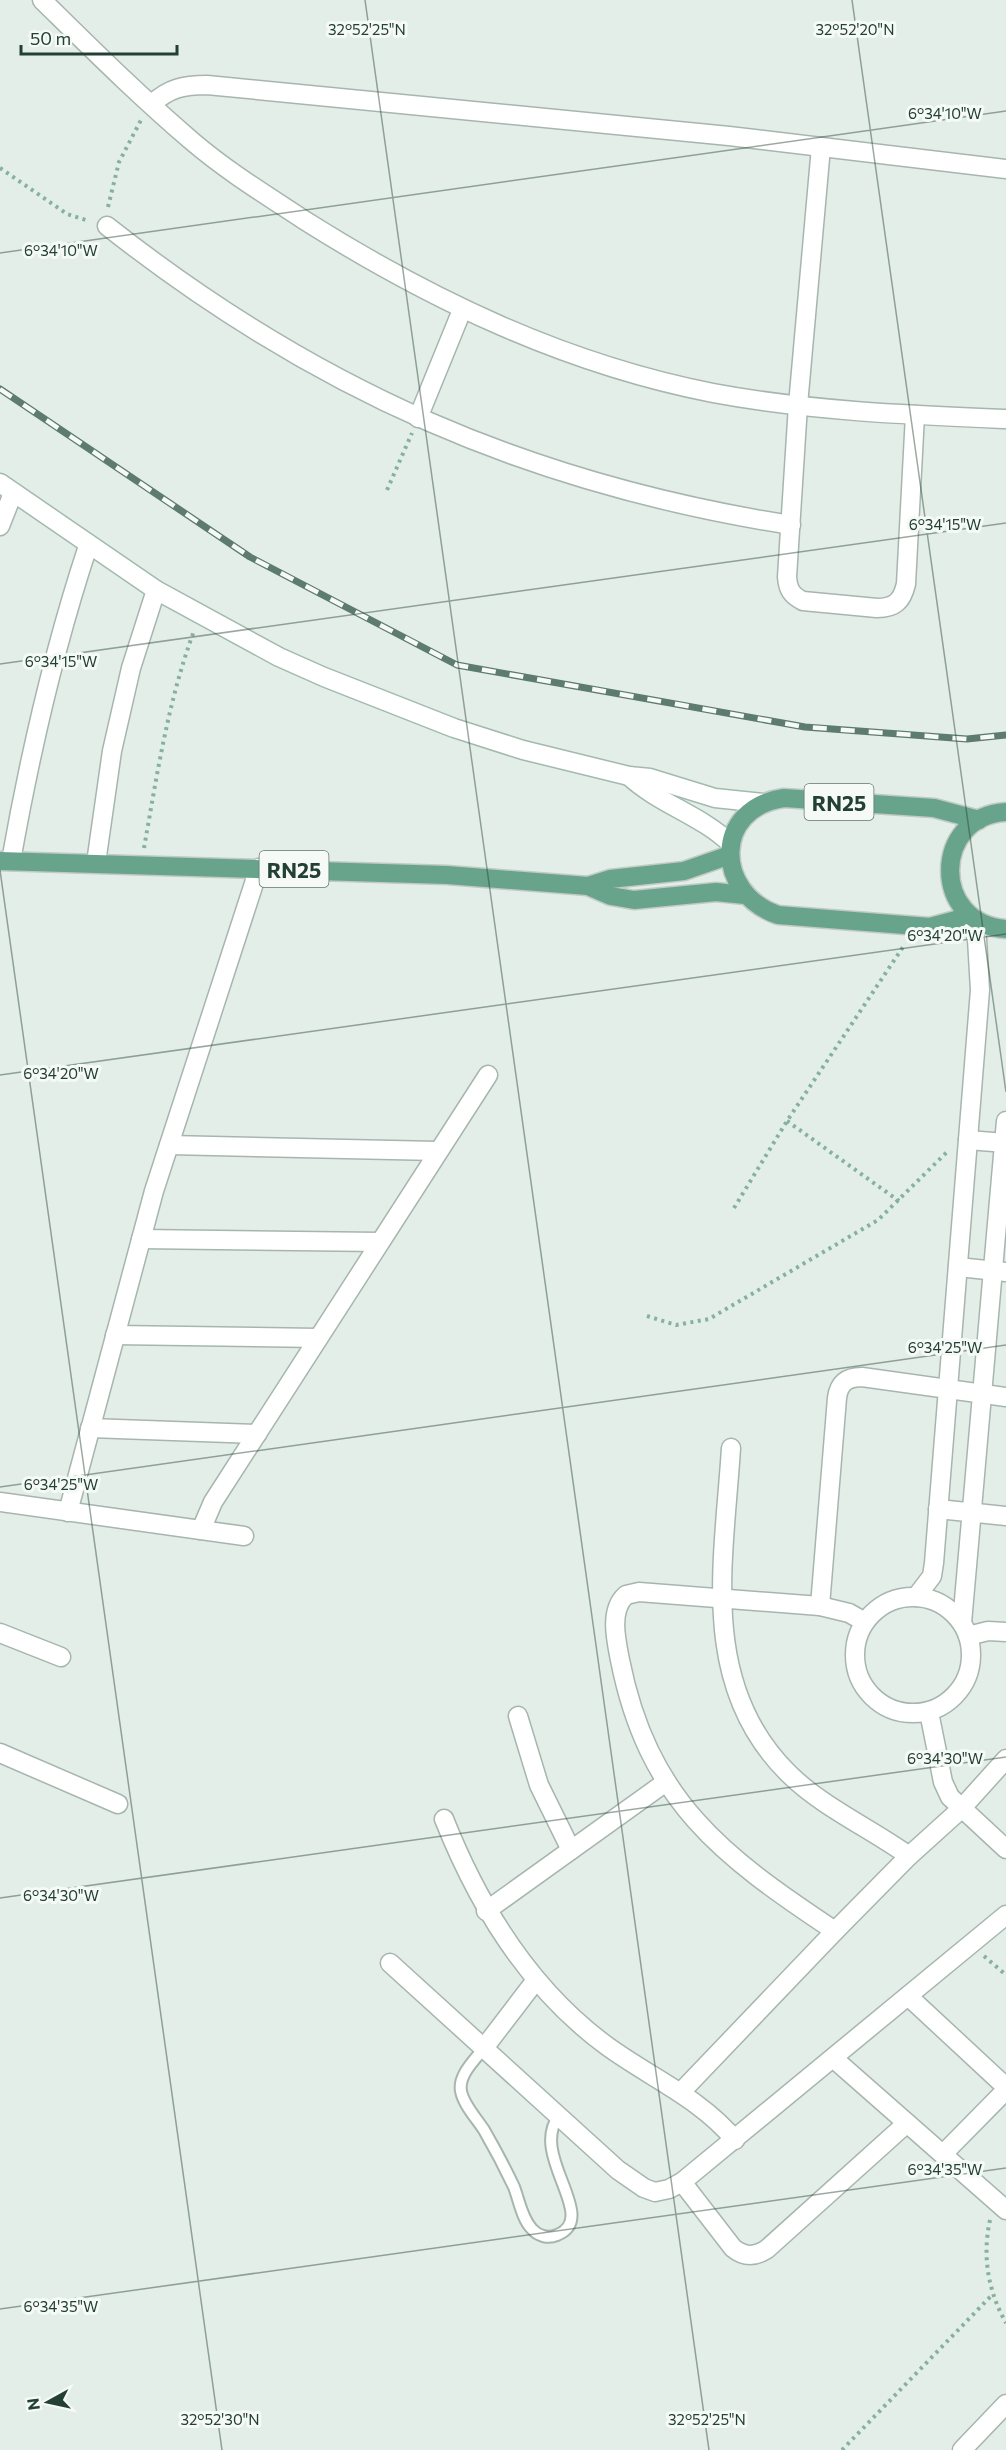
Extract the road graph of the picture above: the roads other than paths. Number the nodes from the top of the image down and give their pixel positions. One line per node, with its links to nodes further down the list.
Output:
1 (42, 0): 2 (street)
2 (152, 104): 3 (street); 6 (street)
3 (821, 147): 4 (street); 7 (street)
4 (1006, 169)
5 (107, 226): 9 (street)
6 (462, 310): 7 (street); 9 (street)
7 (798, 405): 8 (street); 12 (street)
8 (915, 416): 10 (street); 12 (street)
9 (418, 418): 12 (street)
10 (1006, 418)
11 (6, 488): 13 (street); 14 (street)
12 (790, 525)
13 (0, 526)
14 (88, 546): 15 (street); 21 (street)
15 (156, 590): 16 (street); 22 (street)
16 (628, 776): 17 (street); 20 (street)
17 (763, 803): 19 (main road, RN25); 20 (main road)
18 (1006, 812): 19 (main road)
19 (979, 820): 26 (main road)
20 (731, 850): 24 (main road, RN25); 25 (main road)
21 (5, 861): 22 (main road, RN25)
22 (96, 863): 23 (main road, RN25)
23 (259, 868): 24 (main road, RN25); 32 (street)
24 (588, 886): 25 (main road, RN25)
25 (745, 896): 26 (main road, RN25)
26 (969, 915): 27 (main road); 30 (street)
27 (1006, 929)
28 (488, 1075): 33 (street)
29 (1006, 1121): 31 (street)
30 (968, 1140): 31 (street); 36 (street)
31 (1005, 1143): 37 (street)
32 (169, 1145): 33 (street); 34 (street)
33 (437, 1151): 35 (street)
34 (141, 1239): 35 (street); 38 (street)
35 (380, 1242): 39 (street)
36 (958, 1267): 37 (street); 40 (street)
37 (999, 1271): 41 (street)
38 (115, 1335): 39 (street); 43 (street)
39 (318, 1338): 44 (street)
40 (948, 1389): 41 (street); 47 (street); 55 (street)
41 (982, 1394): 42 (street); 48 (street)
42 (1006, 1397)
43 (90, 1428): 44 (street); 49 (street)
44 (257, 1434): 51 (street)
45 (731, 1448): 54 (street)
46 (1, 1508): 49 (street)
47 (938, 1509): 48 (street); 53 (street)
48 (972, 1511): 50 (street); 57 (street)
49 (68, 1512): 51 (street)
50 (1006, 1516)
51 (201, 1530): 52 (street)
52 (244, 1536)
53 (916, 1597): 56 (street); 57 (street)
54 (722, 1599): 55 (street); 65 (street); 71 (street)
55 (820, 1606): 56 (street)
56 (865, 1622): 61 (street)
57 (965, 1629): 58 (street); 61 (street)
58 (1006, 1632)
59 (0, 1633): 60 (street)
60 (61, 1657)
61 (929, 1712): 67 (street)
62 (518, 1716): 70 (street)
63 (0, 1753): 66 (street)
64 (1006, 1759): 67 (street)
65 (666, 1782): 70 (street); 74 (street)
66 (118, 1804)
67 (961, 1809): 69 (street); 71 (street)
68 (444, 1819): 72 (street)
69 (1006, 1849)
70 (571, 1850): 72 (street)
71 (909, 1856): 74 (street)
72 (486, 1911): 76 (street)
73 (1006, 1915): 77 (street)
74 (835, 1930): 81 (street)
75 (390, 1962): 78 (street)
76 (536, 1980): 78 (street); 81 (street)
77 (908, 1996): 79 (street); 80 (street)
78 (484, 2048): 82 (street); 82 (lane)
79 (833, 2058): 83 (street); 84 (street)
80 (1006, 2089): 85 (street)
81 (681, 2092): 84 (street)
82 (559, 2116): 86 (street)
83 (907, 2123): 85 (street); 86 (street)
84 (735, 2140): 86 (street)
85 (943, 2154): 87 (street)
86 (682, 2182)
87 (1000, 2205)
88 (1006, 2404): 89 (street)
89 (962, 2450)

